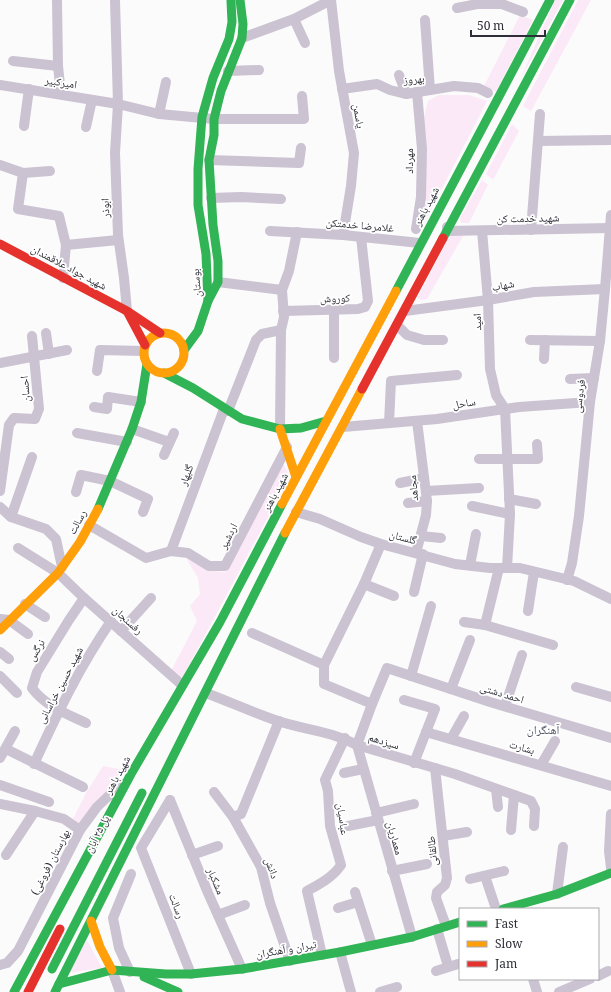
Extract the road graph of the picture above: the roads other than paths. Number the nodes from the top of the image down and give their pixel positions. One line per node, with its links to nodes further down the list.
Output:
1 (57, 0): 17 (street)
2 (115, 0): 33 (street, ابوذر)
3 (231, 0): 36 (main road, بوستان)
4 (240, 0): 13 (main road, بوستان)
5 (331, 0): 11 (street); 25 (street, یاسمن)
6 (550, 0): 15 (main road, شهید باهنر)
7 (570, 0): 21 (main road)
8 (478, 2): 9 (street); 10 (street)
9 (457, 8)
10 (523, 12)
11 (294, 19): 13 (street); 14 (street)
12 (425, 20): 26 (street)
13 (242, 38): 19 (main road, بوستان)
14 (305, 43)
15 (521, 55): 21 (main road); 50 (main road, شهید باهنر)
16 (13, 61): 17 (street)
17 (58, 66): 29 (street)
18 (259, 70): 19 (street)
19 (228, 71): 37 (main road, بوستان)
20 (399, 75): 30 (street)
21 (527, 81): 57 (main road)
22 (166, 82): 34 (street)
23 (0, 85): 24 (street, امیرکبیر)
24 (29, 89): 29 (street, امیرکبیر); 38 (street)
25 (342, 89): 30 (street, بهروز); 58 (street, یاسمن)
26 (430, 90): 27 (street, بهروز); 28 (street, بهروز)
27 (417, 92): 30 (street, بهروز); 52 (street, مهرداد)
28 (488, 93)
29 (61, 94): 32 (street, امیرکبیر)
30 (406, 94)
31 (302, 96): 37 (street, امیرکبیر)
32 (92, 100): 33 (street, امیرکبیر); 39 (street)
33 (118, 104): 34 (street, امیرکبیر); 61 (street, ابوذر)
34 (159, 114): 36 (street, امیرکبیر)
35 (540, 114): 41 (street)
36 (202, 117): 37 (street, امیرکبیر); 71 (main road, بوستان)
37 (214, 119): 43 (main road, بوستان)
38 (24, 126)
39 (86, 127)
40 (611, 140): 41 (street)
41 (538, 141): 54 (street)
42 (301, 148): 43 (street)
43 (208, 160): 47 (main road, بوستان)
44 (0, 165): 46 (street)
45 (50, 171): 46 (street)
46 (23, 173): 64 (street)
47 (211, 198): 48 (street); 67 (main road, بوستان)
48 (281, 199)
49 (611, 215): 51 (street, فردوسی)
50 (435, 216): 57 (street); 62 (main road, شهید باهنر)
51 (610, 228): 54 (street, شهید خدمت کن); 60 (street, فردوسی)
52 (416, 229)
53 (270, 230): 56 (street, غلامرضا خدمتکن)
54 (531, 230): 55 (street, شهید خدمت کن)
55 (482, 231): 57 (street, شهید خدمت کن); 70 (street, امید)
56 (297, 232): 58 (street, غلامرضا خدمتکن); 69 (street)
57 (447, 232): 73 (main road)
58 (344, 235): 59 (street, غلامرضا خدمتکن)
59 (361, 237): 62 (street, غلامرضا خدمتکن); 72 (street, کوروش)
60 (610, 239): 65 (street, فردوسی)
61 (118, 240): 64 (street); 74 (street, ابوذر)
62 (420, 243): 109 (main road, شهید باهنر)
63 (0, 244): 66 (main road, شهید جواد علاقمندان)
64 (66, 245): 66 (street)
65 (609, 267): 68 (street, فردوسی)
66 (63, 278): 74 (main road, شهید جواد علاقمندان)
67 (218, 282): 69 (street); 71 (main road, بوستان)
68 (605, 289): 70 (street, شهاب); 76 (street, فردوسی)
69 (282, 290): 75 (street)
70 (488, 300): 73 (street, شهاب); 107 (street, امید)
71 (208, 301): 79 (main road)
72 (334, 310): 75 (street, کوروش); 93 (street)
73 (405, 310): 77 (main road)
74 (127, 311): 81 (main road, شهید جواد علاقمندان); 88 (main road)
75 (283, 311): 78 (street)
76 (607, 315): 87 (street, فردوسی)
77 (397, 325): 84 (street); 112 (main road)
78 (281, 330): 108 (street, گلبهار); 114 (street)
79 (198, 331): 82 (main road, شهید جواد علاقمندان); 90 (main road)
80 (46, 333): 91 (street)
81 (160, 333): 82 (main road, شهید جواد علاقمندان); 88 (main road)
82 (173, 334): 90 (main road)
83 (32, 336): 92 (street)
84 (443, 340)
85 (530, 340): 86 (street)
86 (545, 340): 87 (street); 94 (street)
87 (600, 341): 101 (street, فردوسی)
88 (144, 348): 97 (main road); 98 (street)
89 (68, 350): 91 (street, احسان)
90 (184, 350): 96 (main road)
91 (49, 354): 92 (street, احسان)
92 (34, 357): 95 (street, احسان); 130 (street, احسان)
93 (334, 358)
94 (544, 358)
95 (0, 363)
96 (181, 363): 99 (main road); 103 (main road)
97 (147, 364): 99 (main road); 104 (main road)
98 (97, 372)
99 (161, 373): 103 (main road); 104 (main road)
100 (457, 375): 111 (street)
101 (594, 378): 102 (street); 105 (street, فردوسی)
102 (570, 379)
103 (193, 388): 108 (main road)
104 (141, 402): 106 (street); 113 (main road, رسالت)
105 (590, 402): 107 (street, ساحل); 154 (street, فردوسی)
106 (94, 407)
107 (505, 409): 110 (street, ساحل); 124 (street)
108 (226, 410): 114 (main road); 148 (street, گلبهار)
109 (326, 421): 114 (main road); 125 (main road, شهید باهنر)
110 (417, 421): 111 (street, ساحل); 126 (street, مجاهد)
111 (389, 423): 112 (street, ساحل)
112 (342, 427): 139 (main road)
113 (132, 429): 117 (main road, رسالت); 118 (street)
114 (280, 429): 120 (main road)
115 (78, 433): 117 (street)
116 (174, 433): 118 (street)
117 (127, 442): 127 (main road, رسالت)
118 (169, 442): 121 (street)
119 (537, 444): 124 (street)
120 (287, 447): 125 (main road); 148 (street, اردشیر)
121 (164, 455)
122 (32, 457): 141 (street)
123 (479, 459): 124 (street)
124 (508, 459): 133 (street)
125 (296, 477): 167 (main road, شهید باهنر)
126 (424, 478): 128 (street); 132 (street, مجاهد)
127 (110, 481): 131 (street); 138 (street); 142 (main road, رسالت)
128 (400, 483)
129 (480, 488): 132 (street)
130 (0, 491)
131 (76, 492)
132 (426, 496): 134 (street); 144 (street, مجاهد)
133 (509, 499): 135 (street); 140 (street)
134 (408, 503)
135 (536, 504)
136 (472, 506): 140 (street)
137 (0, 507): 141 (street)
138 (143, 512)
139 (296, 512): 146 (street, گلستان); 179 (main road)
140 (510, 514): 151 (street)
141 (11, 517): 152 (street)
142 (89, 525): 148 (street, اردشیر); 152 (main road, رسالت)
143 (476, 534): 150 (street)
144 (421, 536): 145 (street); 149 (street, مجاهد)
145 (441, 538)
146 (381, 544): 149 (street, گلستان); 155 (street)
147 (18, 548): 152 (street, رفسنجان)
148 (171, 551)
149 (420, 553): 150 (street, گلستان); 156 (street, مجاهد)
150 (470, 565): 151 (street, گلستان)
151 (503, 568): 153 (street, گلستان); 169 (street)
152 (60, 570): 158 (street, رفسنجان); 161 (main road, رسالت)
153 (534, 572): 154 (street, گلستان); 163 (street)
154 (567, 580): 160 (street, گلستان)
155 (364, 584): 157 (street); 180 (street)
156 (414, 592)
157 (394, 596)
158 (84, 598): 166 (street, رفسنجان); 192 (street, نرگس)
159 (151, 598): 171 (street)
160 (611, 599)
161 (25, 604): 164 (street); 165 (main road, رسالت)
162 (431, 606): 182 (street)
163 (528, 611)
164 (46, 616)
165 (4, 619): 170 (main road, رسالت); 173 (street)
166 (111, 621): 171 (street, رفسنجان); 192 (street, شهید حسین خراسانی)
167 (220, 622): 183 (main road, شهید باهنر); 223 (main road)
168 (464, 622): 169 (street)
169 (485, 625): 175 (street)
170 (0, 630)
171 (121, 630): 183 (street, رفسنجان)
172 (252, 633): 180 (street)
173 (28, 634)
174 (470, 640): 185 (street)
175 (553, 645)
176 (0, 652): 178 (street)
177 (522, 655): 191 (street)
178 (9, 659)
179 (221, 660): 187 (main road); 204 (main road)
180 (324, 665): 190 (street)
181 (0, 676): 186 (street)
182 (411, 676): 185 (street, احمد دشتی); 190 (street, احمد دشتی)
183 (182, 685): 212 (main road, شهید باهنر)
184 (576, 687): 188 (street)
185 (451, 689): 191 (street, احمد دشتی)
186 (17, 693)
187 (206, 693): 194 (street, سیزدهم); 257 (main road)
188 (611, 697)
189 (404, 700): 197 (street)
190 (372, 704): 202 (street)
191 (505, 706): 199 (street, احمد دشتی)
192 (59, 710): 195 (street); 207 (street, شهید حسین خراسانی)
193 (464, 716): 200 (street)
194 (279, 721): 198 (street, سیزدهم); 228 (street)
195 (86, 723)
196 (15, 731): 203 (street)
197 (426, 732): 200 (street, بشارت); 206 (street)
198 (345, 738): 202 (street, سیزدهم); 263 (street, عباسیان)
199 (611, 738)
200 (451, 739): 208 (street, بشارت)
201 (555, 741): 208 (street)
202 (357, 745): 206 (street, سیزدهم); 210 (street, معماریان)
203 (6, 749): 205 (street); 207 (street)
204 (163, 756)
205 (0, 758)
206 (414, 762): 209 (street, سیزدهم)
207 (34, 764): 216 (street)
208 (541, 765): 215 (street, بشارت)
209 (435, 768): 217 (street, سیزدهم); 234 (street, طالقانی)
210 (363, 769): 211 (street); 227 (street, معماریان)
211 (344, 773)
212 (131, 774): 231 (street, بهارستان (فروغی)); 278 (main road, شهید باهنر)
213 (148, 783): 273 (main road, پل ۲۵ آبان)
214 (0, 785): 220 (street)
215 (611, 786)
216 (83, 787)
217 (496, 788): 219 (street, سیزدهم); 224 (street)
218 (214, 792): 228 (street, دانش)
219 (514, 795): 230 (street, سیزدهم); 232 (street)
220 (49, 802)
221 (0, 804): 225 (street)
222 (414, 804): 227 (street)
223 (124, 806)
224 (498, 807)
225 (35, 811): 231 (street); 238 (street)
226 (611, 814): 241 (street)
227 (377, 816): 229 (street); 242 (street, معماریان)
228 (232, 817): 264 (street, دانش)
229 (348, 826)
230 (534, 826)
231 (80, 830): 266 (street, بهارستان (فروغی))
232 (511, 830)
233 (467, 832): 234 (street)
234 (443, 836): 259 (street, طالقانی)
235 (218, 846): 239 (street)
236 (563, 847): 249 (street)
237 (141, 848): 239 (street, مشکبار); 272 (street, رسالت)
238 (6, 855)
239 (192, 855): 255 (street, مشکبار)
240 (427, 864): 242 (street)
241 (611, 868)
242 (392, 871): 260 (street, معماریان)
243 (504, 871): 246 (street)
244 (611, 873): 249 (main road)
245 (131, 874): 271 (street)
246 (485, 876): 247 (street); 254 (street)
247 (470, 879)
248 (355, 892): 250 (street)
249 (557, 894): 252 (main road)
250 (358, 902): 253 (street); 261 (street)
251 (245, 905): 255 (street)
252 (514, 907)
253 (338, 908)
254 (496, 908)
255 (218, 915): 268 (street, مشکبار)
256 (65, 920): 279 (main road)
257 (91, 921): 269 (main road); 277 (main road)
258 (459, 922): 259 (main road, تیران و آهنگران)
259 (441, 927): 260 (main road, تیران و آهنگران); 267 (street, طالقانی)
260 (412, 937): 261 (main road, تیران و آهنگران)
261 (372, 945): 262 (main road, تیران و آهنگران)
262 (340, 952): 263 (main road, تیران و آهنگران); 282 (street)
263 (322, 955): 264 (main road, تیران و آهنگران)
264 (290, 961): 268 (main road, تیران و آهنگران)
265 (458, 964): 267 (street)
266 (0, 965)
267 (448, 966): 270 (street)
268 (242, 969): 272 (main road, تیران و آهنگران)
269 (112, 970): 271 (main road, تیران و آهنگران); 277 (main road); 280 (street)
270 (436, 971)
271 (130, 972): 272 (main road, تیران و آهنگران); 281 (main road)
272 (191, 974)
273 (48, 976)
274 (533, 980): 284 (street)
275 (588, 980): 285 (street)
276 (397, 987): 283 (street)
277 (57, 988)
278 (14, 992)
279 (28, 992)
280 (120, 992)
281 (178, 992)
282 (351, 992)
283 (380, 992)
284 (537, 992)
285 (559, 992)

